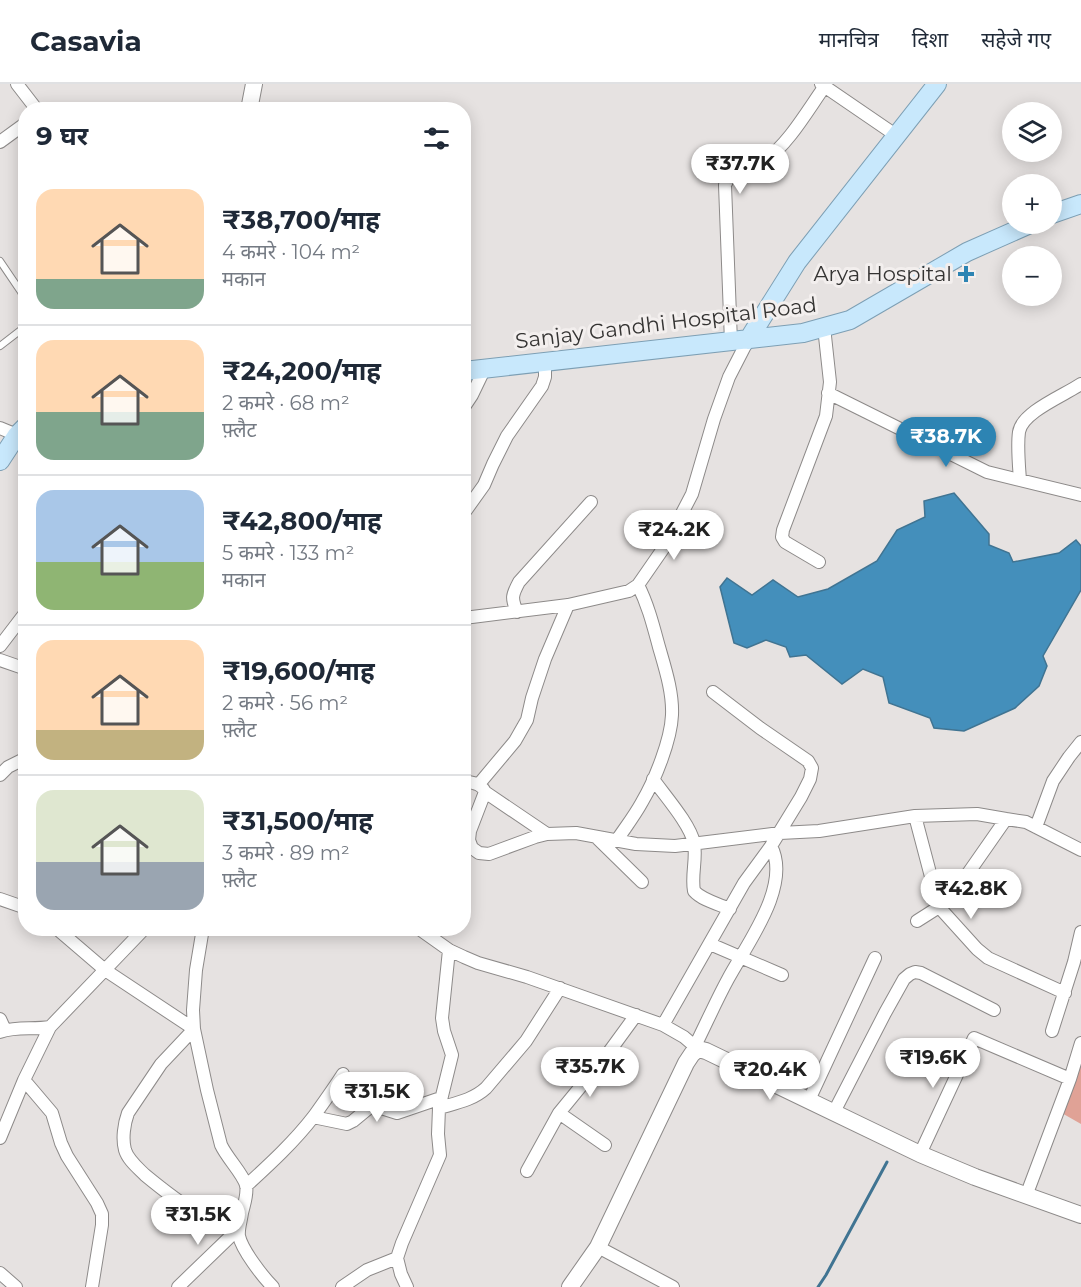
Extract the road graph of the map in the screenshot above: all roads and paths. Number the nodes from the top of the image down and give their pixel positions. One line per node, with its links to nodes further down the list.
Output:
1 (17, 84): 6 (street)
2 (254, 84): 7 (main road)
3 (937, 84): 9 (main road)
4 (823, 85): 5 (street); 18 (street)
5 (841, 89): 9 (street)
6 (31, 102)
7 (251, 102)
8 (18, 129): 10 (street)
9 (897, 136): 18 (main road)
10 (0, 142)
11 (1081, 204): 12 (main road)
12 (1062, 211)
13 (1008, 234): 16 (main road, Sanjay Gandhi Hospital Road)
14 (0, 261): 15 (lane)
15 (18, 288)
16 (824, 327): 18 (main road, Sanjay Gandhi Hospital Road); 24 (street)
17 (18, 332): 19 (lane)
18 (739, 341): 20 (main road, Sanjay Gandhi Hospital Road); 33 (street)
19 (0, 346)
20 (545, 362): 21 (main road, Sanjay Gandhi Hospital Road); 31 (street)
21 (485, 368): 22 (main road, Sanjay Gandhi Hospital Road); 25 (street)
22 (471, 370)
23 (1081, 384): 28 (street)
24 (828, 393): 28 (street); 32 (street)
25 (471, 396)
26 (14, 430): 27 (main road)
27 (0, 461)
28 (1020, 480): 29 (street)
29 (1081, 495)
30 (591, 502): 35 (street)
31 (471, 503)
32 (819, 562)
33 (638, 585): 34 (street); 45 (street)
34 (568, 605): 35 (street); 47 (street)
35 (517, 612): 36 (street)
36 (471, 617)
37 (18, 622): 38 (street)
38 (0, 646)
39 (0, 660): 40 (street)
40 (18, 666)
41 (712, 692): 52 (street)
42 (1081, 742): 51 (street)
43 (18, 762): 44 (street)
44 (0, 775)
45 (653, 779): 55 (street); 56 (street)
46 (471, 784): 47 (street)
47 (482, 788): 50 (street); 53 (street)
48 (915, 816): 49 (street); 52 (street); 63 (street)
49 (1006, 819): 51 (street); 63 (street)
50 (471, 827)
51 (1036, 827): 59 (street)
52 (780, 833): 56 (street); 58 (street)
53 (547, 834): 54 (street); 57 (street)
54 (595, 836): 55 (street); 60 (street)
55 (617, 840): 56 (street)
56 (694, 844): 64 (street)
57 (471, 845)
58 (771, 846): 64 (street); 73 (street)
59 (1081, 850)
60 (642, 882)
61 (0, 899): 62 (street)
62 (18, 905)
63 (939, 908): 65 (street); 78 (street)
64 (730, 909): 71 (street)
65 (917, 921)
66 (1081, 932): 78 (street)
67 (65, 936): 75 (street)
68 (137, 936): 75 (street)
69 (202, 936): 84 (street)
70 (430, 936): 72 (street)
71 (710, 944): 73 (street); 81 (street)
72 (450, 950): 77 (street); 92 (street)
73 (741, 956): 76 (street); 87 (street)
74 (875, 958): 91 (street)
75 (105, 970): 83 (street); 84 (street)
76 (782, 975)
77 (560, 988): 80 (street); 92 (street)
78 (1065, 993): 85 (street)
79 (994, 1011): 93 (street)
80 (636, 1015): 81 (street); 94 (street)
81 (663, 1025): 87 (street)
82 (2, 1027): 83 (street)
83 (50, 1027): 90 (street)
84 (194, 1029): 100 (street); 103 (street)
85 (1052, 1031)
86 (1081, 1043): 89 (street)
87 (696, 1048): 91 (main road); 104 (main road)
88 (344, 1074): 95 (street)
89 (1070, 1079): 98 (street); 101 (street)
90 (24, 1080): 96 (street); 109 (street)
91 (809, 1101): 93 (main road)
92 (440, 1103): 95 (street); 105 (street)
93 (834, 1112): 98 (main road)
94 (559, 1113): 97 (street); 99 (street)
95 (313, 1117): 100 (street)
96 (0, 1138)
97 (605, 1145)
98 (920, 1154): 101 (main road)
99 (527, 1171)
100 (246, 1186): 103 (street)
101 (1026, 1196): 102 (main road)
102 (1081, 1215)
103 (237, 1231): 110 (street); 111 (street)
104 (598, 1247): 107 (street); 114 (main road)
105 (398, 1258): 112 (street); 113 (street)
106 (0, 1273): 108 (street)
107 (650, 1282): 115 (street)
108 (16, 1287)
109 (92, 1287)
110 (178, 1287)
111 (273, 1287)
112 (342, 1287)
113 (407, 1287)
114 (570, 1287)
115 (673, 1287)

